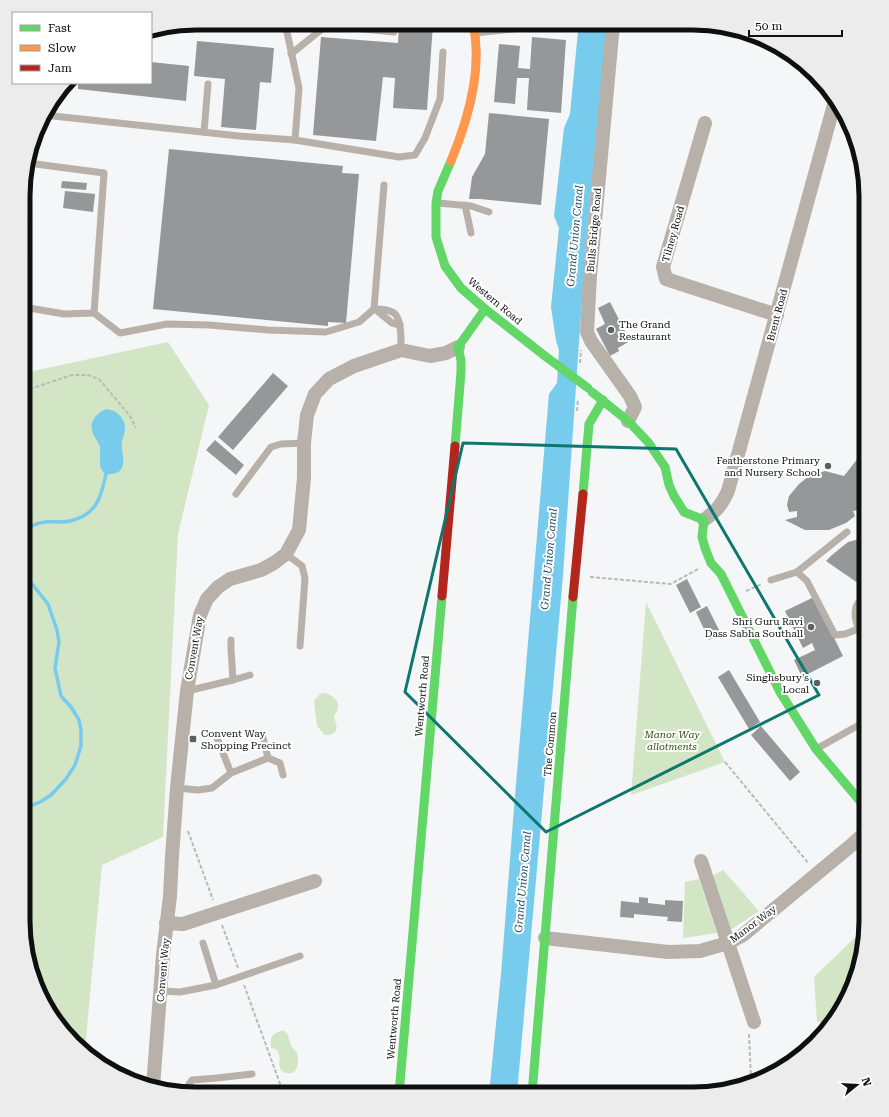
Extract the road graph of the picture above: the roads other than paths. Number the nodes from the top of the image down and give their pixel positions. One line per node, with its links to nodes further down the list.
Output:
1 (286, 30): 8 (lane)
2 (321, 30): 8 (lane)
3 (374, 30): 6 (lane)
4 (474, 30): 17 (street, Western Road)
5 (612, 30): 29 (street, Bulls Bridge Road)
6 (394, 32)
7 (443, 52): 14 (lane)
8 (291, 54): 14 (lane)
9 (208, 84): 13 (lane)
10 (833, 107): 25 (street, Brent Road)
11 (51, 116): 13 (lane)
12 (705, 123): 25 (street, Tilney Road)
13 (204, 132): 14 (lane)
14 (295, 140)
15 (33, 164): 24 (lane)
16 (384, 185): 22 (lane)
17 (436, 203): 18 (lane); 23 (street, Western Road)
18 (465, 205): 19 (lane); 20 (lane)
19 (489, 212)
20 (471, 233)
21 (30, 308): 24 (lane)
22 (374, 309): 24 (lane); 27 (lane)
23 (485, 309): 26 (street); 28 (street, Western Road, bridge)
24 (94, 313)
25 (777, 315): 35 (street, Brent Road)
26 (458, 347): 27 (street); 72 (street, Wentworth Road)
27 (401, 350): 30 (street, Convent Way)
28 (603, 400): 29 (street, Western Road); 62 (street, The Common)
29 (628, 421): 31 (street, Western Road)
30 (304, 443): 33 (lane); 37 (street, Convent Way)
31 (665, 467): 32 (street, Western Road); 35 (street, Western Road)
32 (676, 478)
33 (236, 494)
34 (696, 508): 35 (street)
35 (708, 525): 40 (street)
36 (847, 532): 39 (lane)
37 (286, 554): 45 (lane); 48 (street, Convent Way)
38 (722, 558): 40 (street)
39 (797, 572): 41 (lane); 43 (lane)
40 (721, 574): 52 (street)
41 (771, 580)
42 (859, 602): 43 (lane)
43 (858, 629)
44 (231, 640): 47 (lane)
45 (300, 646)
46 (250, 675): 47 (lane)
47 (233, 680): 48 (lane)
48 (187, 691): 56 (street, Convent Way)
49 (859, 725): 52 (lane)
50 (262, 734): 53 (lane)
51 (217, 738): 54 (lane)
52 (816, 749): 57 (street)
53 (268, 758): 54 (lane); 55 (lane)
54 (231, 773): 56 (lane)
55 (283, 775)
56 (177, 788): 61 (street, Convent Way)
57 (859, 800)
58 (859, 838): 63 (street, Manor Way)
59 (701, 861): 63 (street)
60 (315, 881): 61 (street)
61 (166, 924): 67 (street, Convent Way)
62 (545, 938): 63 (street, Manor Way); 73 (street, The Common)
63 (728, 943): 68 (street)
64 (203, 944): 66 (lane)
65 (300, 956): 66 (lane)
66 (216, 985): 67 (lane)
67 (161, 991): 70 (street, Convent Way)
68 (754, 1022)
69 (252, 1074): 71 (lane)
70 (153, 1081)
71 (189, 1087)
72 (400, 1087)
73 (533, 1087)

